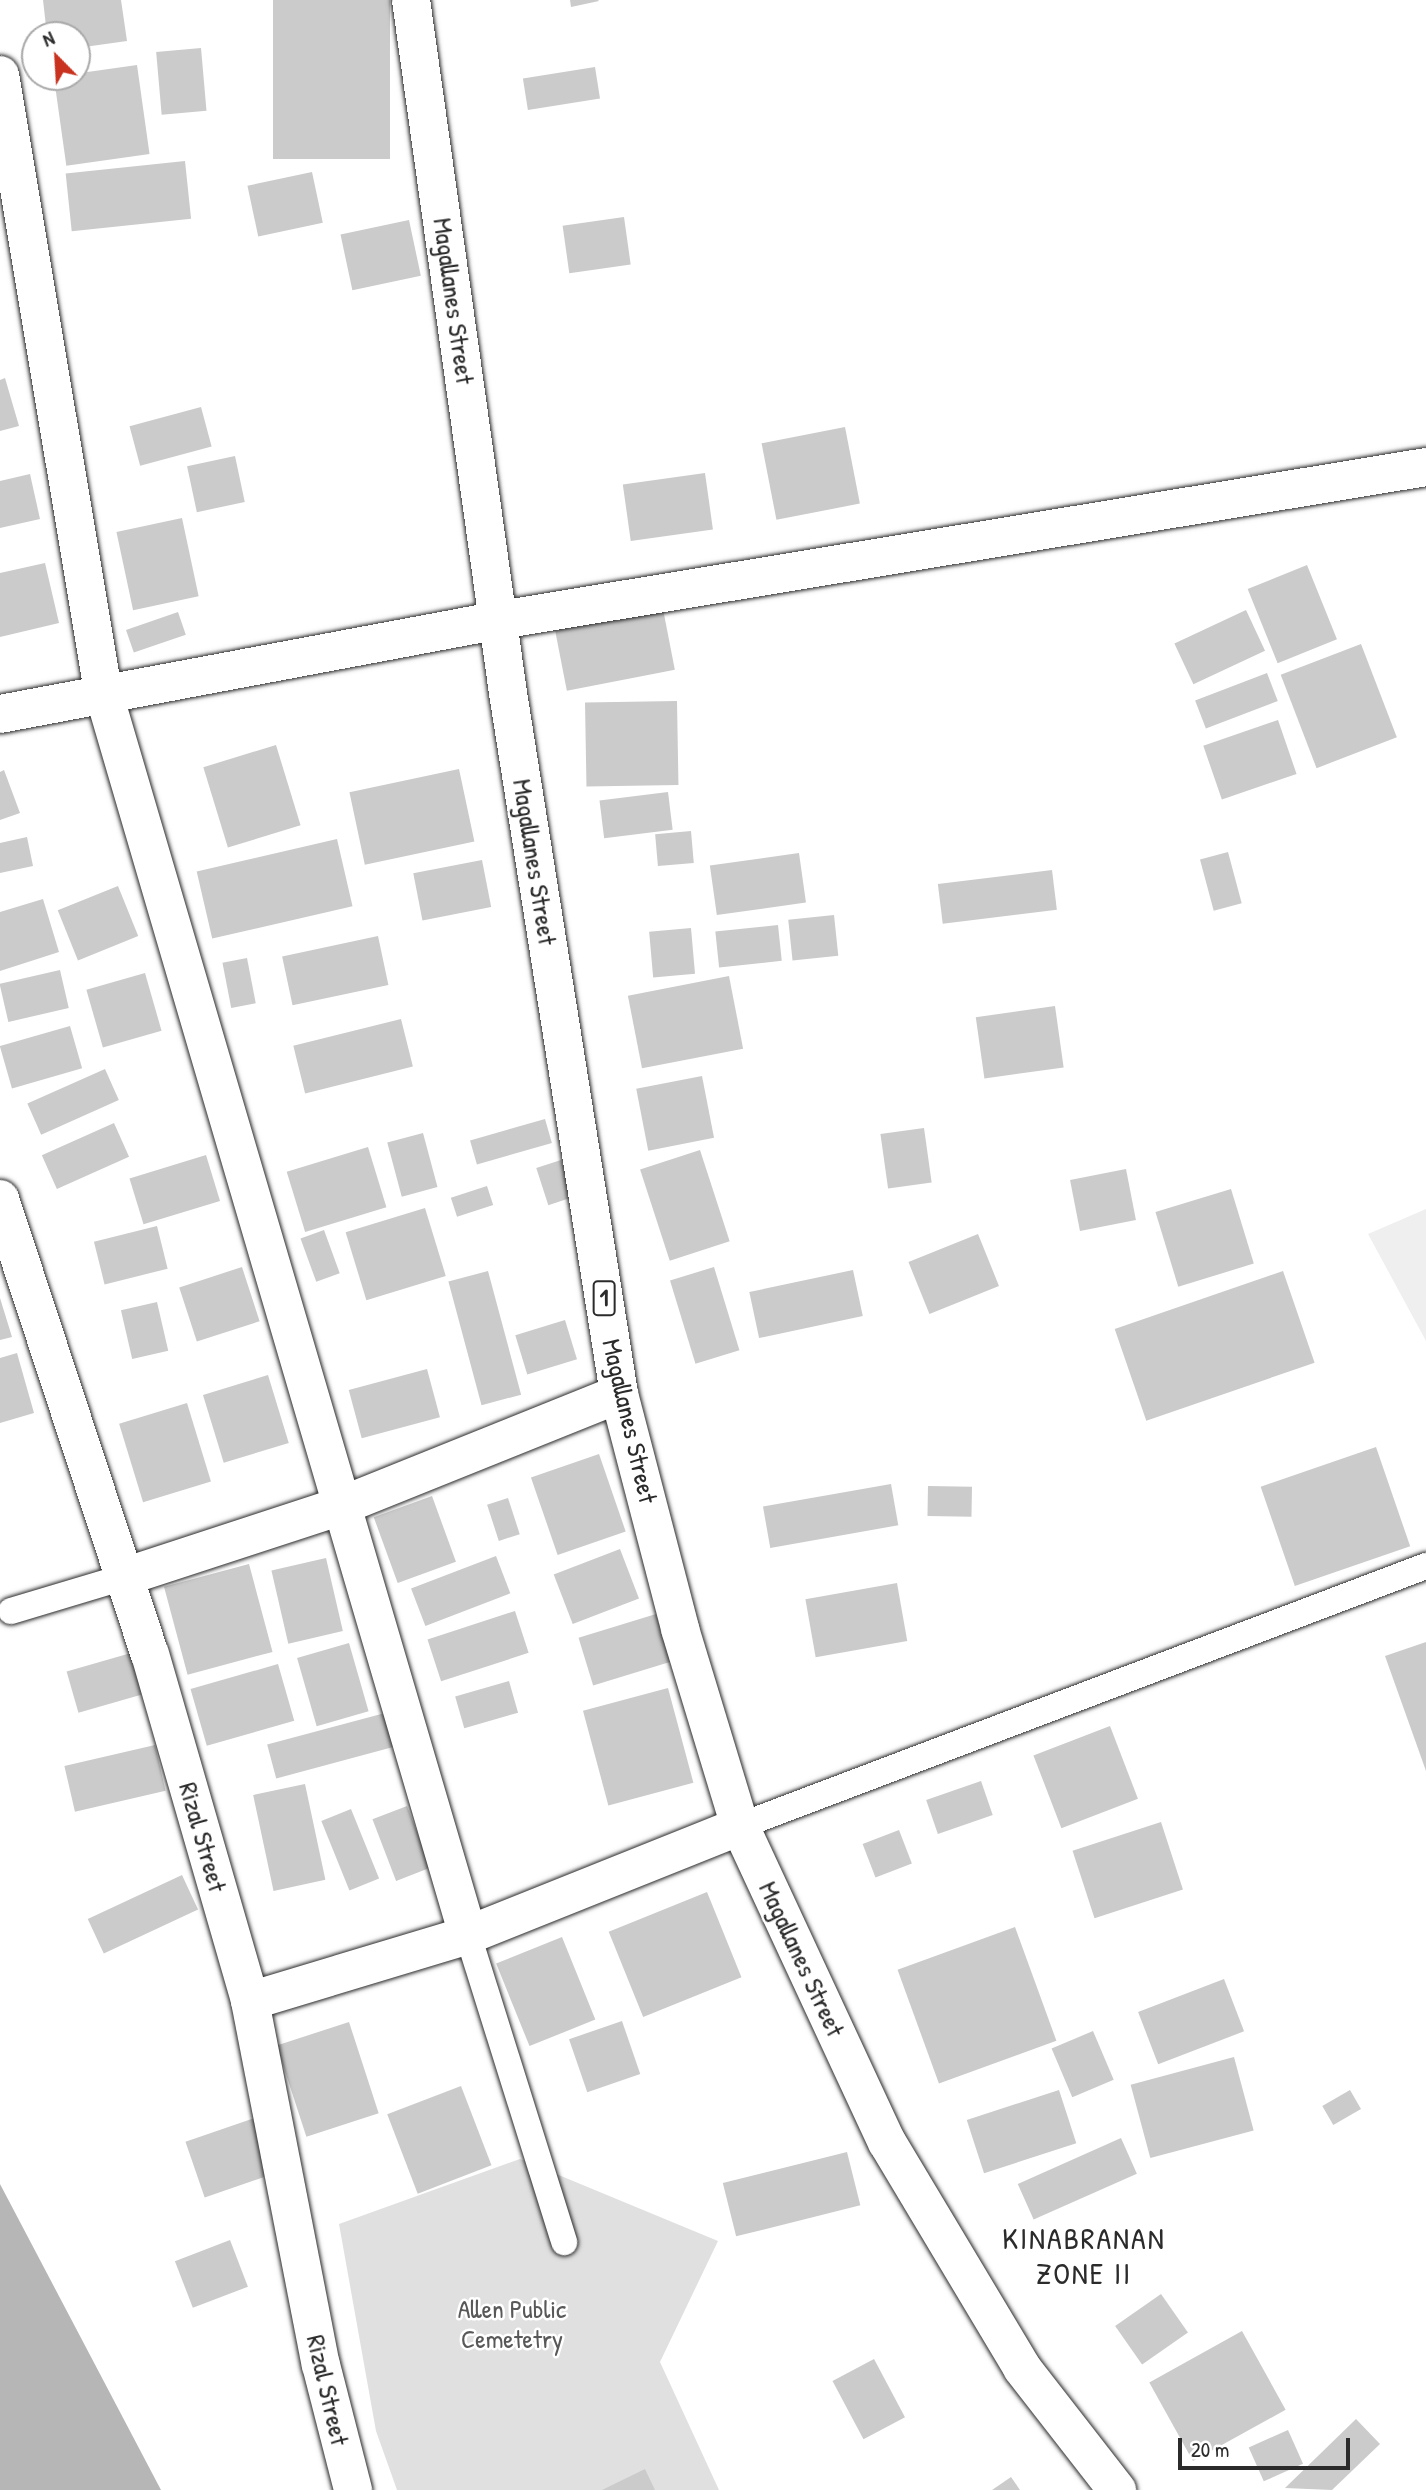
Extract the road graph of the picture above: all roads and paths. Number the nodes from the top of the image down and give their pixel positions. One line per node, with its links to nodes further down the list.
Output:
1 (411, 0): 4 (main road, Magallanes Street / 1)
2 (0, 75): 5 (main road)
3 (1426, 467): 4 (main road)
4 (500, 620): 5 (main road); 8 (main road, Magallanes Street / 1)
5 (103, 691): 6 (main road); 9 (main road)
6 (0, 714)
7 (0, 1199): 11 (main road, Rizal Street)
8 (619, 1394): 9 (main road); 13 (main road, Magallanes Street / 1)
9 (338, 1507): 11 (main road); 14 (main road)
10 (1426, 1566): 13 (lane)
11 (124, 1577): 12 (lane); 15 (main road, Rizal Street)
12 (11, 1611)
13 (740, 1826): 14 (main road); 18 (main road, Magallanes Street / 1)
14 (468, 1935): 15 (main road); 16 (lane)
15 (250, 2001): 17 (main road, Rizal Street)
16 (564, 2242)
17 (354, 2490)
18 (1117, 2490)

